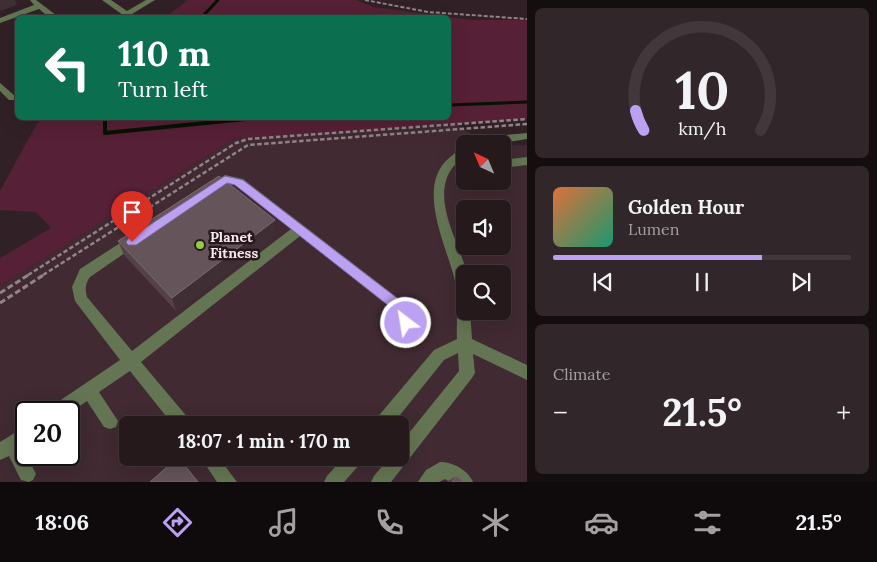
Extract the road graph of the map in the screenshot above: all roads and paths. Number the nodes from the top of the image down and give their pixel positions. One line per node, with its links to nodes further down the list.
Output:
1 (31, 0): 5 (street)
2 (106, 0): 9 (street)
3 (151, 0): 10 (street)
4 (365, 0): 11 (path)
5 (39, 6): 7 (street); 8 (street)
6 (15, 15): 12 (street)
7 (16, 15)
8 (52, 15)
9 (128, 15)
10 (131, 15)
11 (527, 19)
12 (0, 21)
13 (0, 86): 14 (street)
14 (15, 98)
15 (527, 119): 22 (path)
16 (527, 136): 17 (street)
17 (511, 138)
18 (456, 158): 24 (street)
19 (527, 161): 20 (street)
20 (511, 163)
21 (300, 229): 23 (street); 25 (street); 25 (street)
22 (0, 292)
23 (402, 328)
24 (465, 343): 26 (street); 30 (street); 32 (street)
25 (131, 361): 27 (street); 29 (street)
26 (527, 373)
27 (90, 391): 28 (street); 31 (street)
28 (75, 401)
29 (176, 416)
30 (389, 416)
31 (110, 421)
32 (409, 446)
33 (6, 448): 37 (street)
34 (215, 466): 38 (street)
35 (347, 466): 39 (street)
36 (393, 466): 40 (street)
37 (27, 474)
38 (228, 482)
39 (333, 482)
40 (380, 482)
41 (428, 482): 42 (street)
42 (464, 482)

